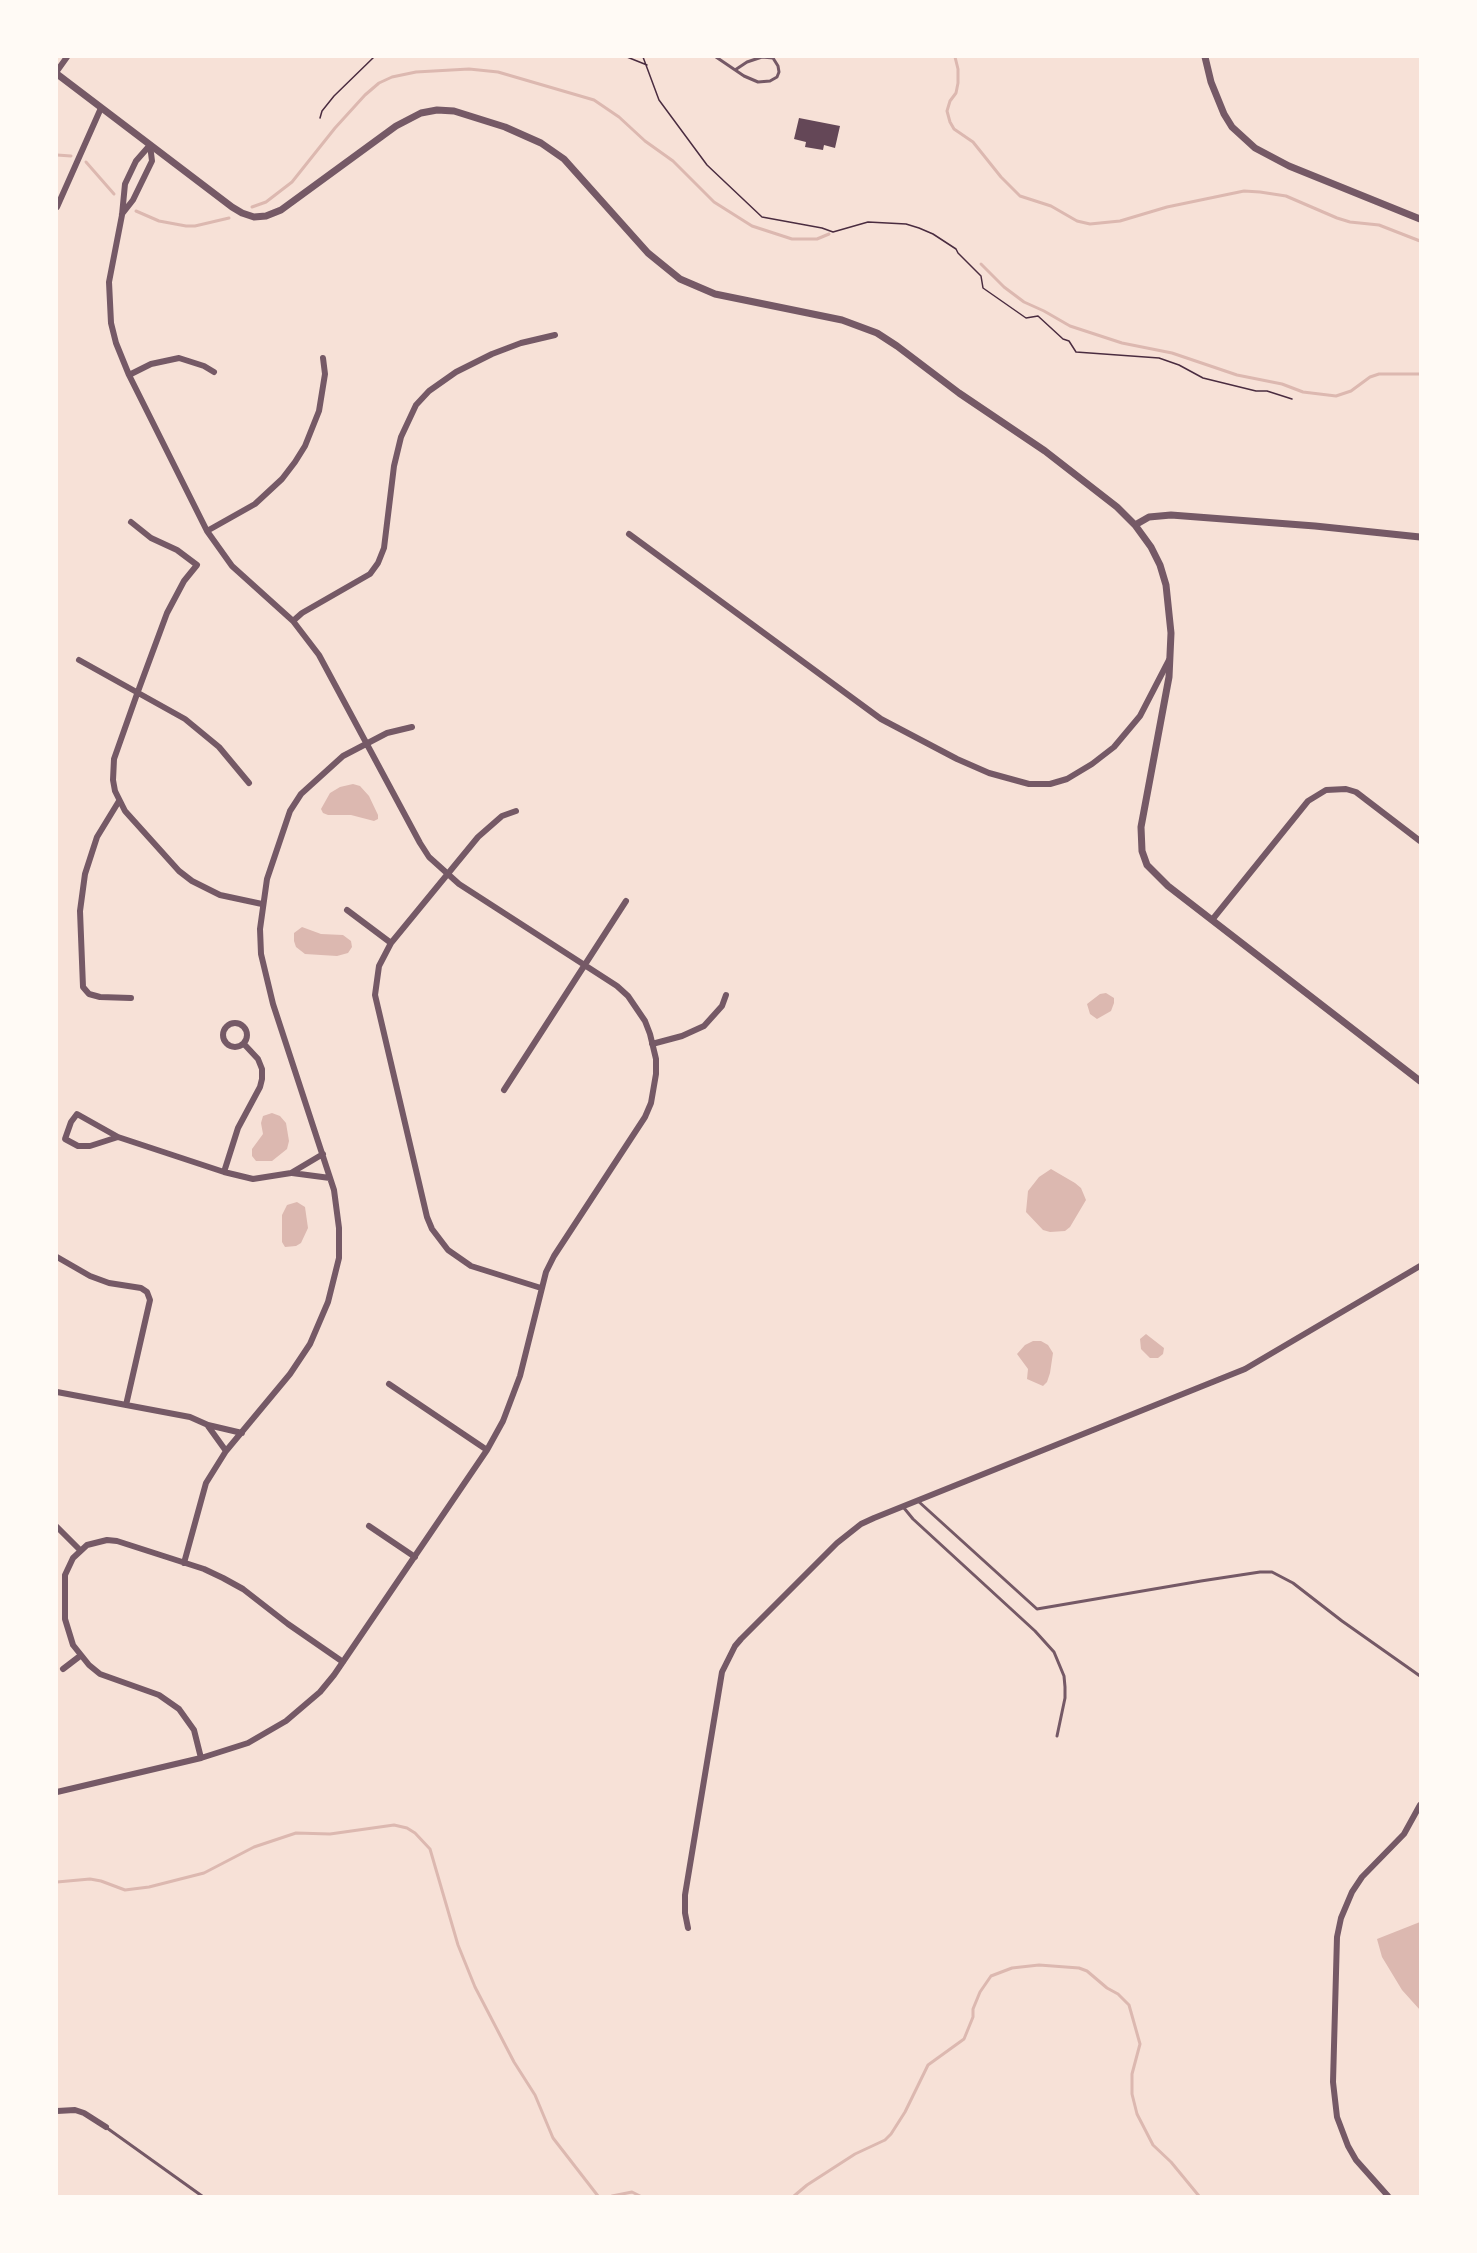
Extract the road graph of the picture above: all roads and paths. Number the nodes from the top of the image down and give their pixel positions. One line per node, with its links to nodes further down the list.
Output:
1 (67, 57): 9 (street)
2 (374, 57): 11 (path)
3 (627, 57): 7 (path)
4 (643, 57): 7 (path)
5 (716, 57): 8 (lane)
6 (1205, 57): 15 (street)
7 (647, 65): 20 (path)
8 (735, 70): 8 (lane)
9 (57, 72): 10 (street)
10 (101, 108): 12 (street); 13 (street)
11 (320, 118)
12 (150, 145): 14 (street); 14 (street); 22 (street)
13 (57, 207)
14 (122, 215): 19 (street)
15 (1420, 219)
16 (555, 335): 26 (street)
17 (323, 358): 23 (street)
18 (214, 372): 19 (street)
19 (129, 375): 23 (street)
20 (1292, 399)
21 (131, 522): 29 (street)
22 (1135, 525): 25 (street); 27 (street)
23 (207, 531): 26 (street)
24 (628, 534): 27 (street)
25 (1420, 537)
26 (292, 621): 31 (street)
27 (1171, 658): 40 (street)
28 (79, 660): 29 (street)
29 (137, 694): 32 (street); 33 (street)
30 (412, 727): 31 (street)
31 (366, 744): 36 (street); 38 (street)
32 (249, 783)
33 (119, 801): 38 (street); 44 (street)
34 (516, 811): 36 (street)
35 (1420, 841): 40 (street)
36 (447, 875): 41 (street); 42 (street)
37 (626, 900): 42 (street)
38 (262, 904): 50 (street)
39 (347, 910): 41 (street)
40 (1212, 920): 47 (street)
41 (391, 943): 56 (street)
42 (584, 965): 46 (street); 48 (street)
43 (726, 995): 46 (street)
44 (131, 998)
45 (244, 1044): 45 (street); 51 (street)
46 (652, 1044): 56 (street)
47 (1420, 1081)
48 (504, 1090)
49 (117, 1137): 49 (street); 51 (street)
50 (322, 1155): 52 (street); 53 (street)
51 (224, 1172): 52 (street)
52 (291, 1173): 53 (street)
53 (330, 1178): 61 (street)
54 (57, 1257): 59 (street)
55 (1420, 1266): 64 (street)
56 (540, 1288): 62 (street)
57 (389, 1384): 62 (street)
58 (57, 1392): 59 (street)
59 (126, 1405): 60 (street)
60 (208, 1425): 61 (street); 63 (street)
61 (242, 1433): 63 (street)
62 (487, 1450): 69 (street)
63 (225, 1451): 70 (street)
64 (918, 1500): 65 (street); 74 (lane)
65 (903, 1506): 75 (lane); 79 (street)
66 (369, 1526): 69 (street)
67 (57, 1527): 68 (street)
68 (80, 1550): 70 (street); 71 (street)
69 (415, 1557): 72 (street)
70 (184, 1563): 72 (street)
71 (80, 1656): 73 (street); 76 (street)
72 (344, 1662): 76 (street)
73 (63, 1669)
74 (1420, 1676)
75 (1057, 1736)
76 (201, 1758): 77 (street)
77 (57, 1792)
78 (1420, 1805): 83 (street)
79 (688, 1928)
80 (57, 2111): 81 (street)
81 (106, 2127): 82 (lane)
82 (202, 2196)
83 (1388, 2196)

